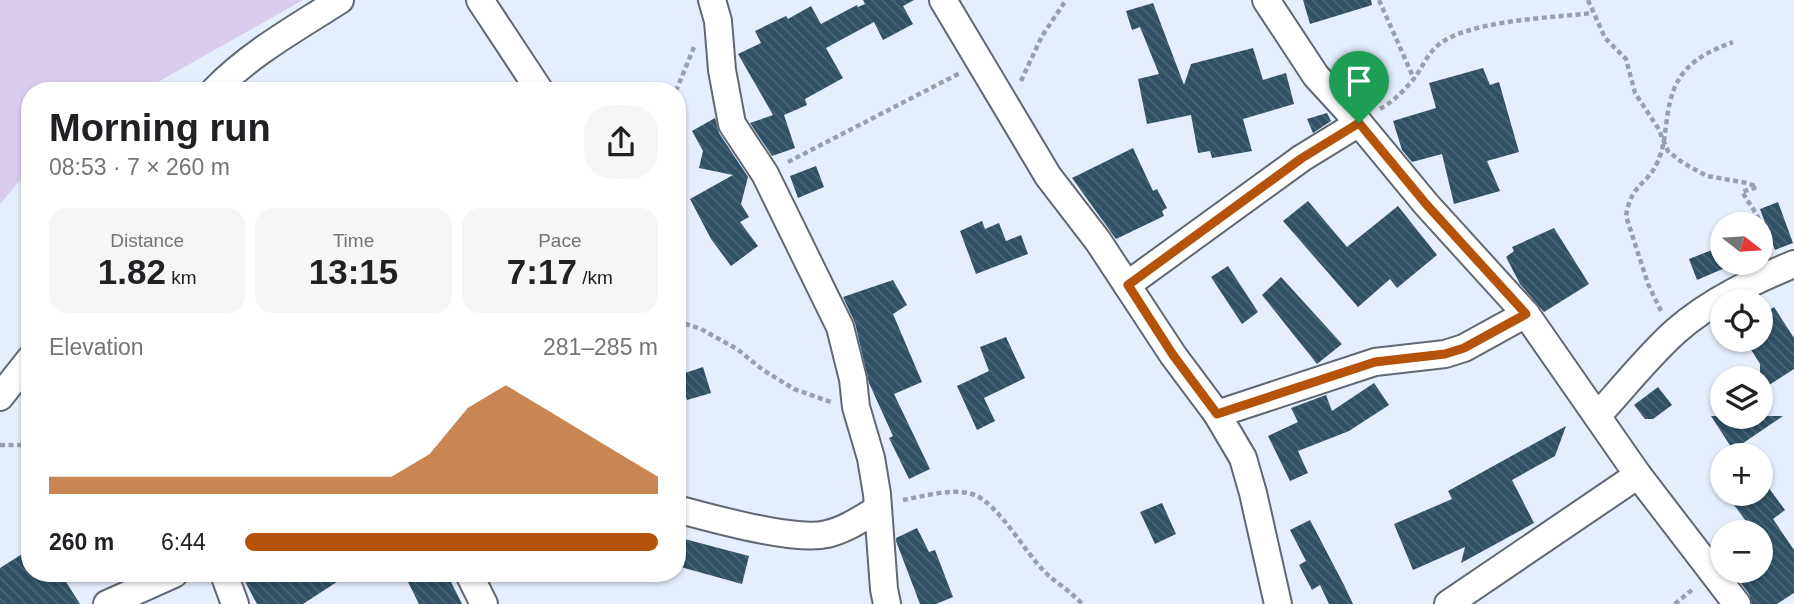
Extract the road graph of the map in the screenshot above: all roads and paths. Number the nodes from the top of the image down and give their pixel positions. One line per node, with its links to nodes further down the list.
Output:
1 (340, 0): 13 (street)
2 (480, 0): 14 (street)
3 (712, 0): 18 (street)
4 (943, 0): 11 (street)
5 (1066, 0): 15 (path)
6 (1266, 0): 16 (street)
7 (1378, 0): 12 (path)
8 (1588, 0): 9 (path)
9 (1592, 13): 12 (path); 17 (path)
10 (1733, 42): 17 (path)
11 (980, 63): 15 (street); 18 (path)
12 (1414, 79): 16 (path)
13 (224, 82)
14 (534, 82)
15 (1015, 123): 21 (street)
16 (1359, 123): 21 (street); 22 (street)
17 (1664, 144): 19 (path); 24 (path)
18 (765, 173): 27 (street)
19 (1755, 212)
20 (1794, 264): 24 (street)
21 (1128, 285): 28 (street)
22 (1526, 314): 28 (street); 29 (street)
23 (686, 324): 27 (path)
24 (1675, 332): 29 (street)
25 (21, 370): 26 (street)
26 (0, 397)
27 (856, 407): 33 (street)
28 (1217, 414): 43 (street)
29 (1598, 415): 32 (street)
30 (0, 445): 31 (path)
31 (21, 445)
32 (1638, 475): 44 (street); 45 (street)
33 (876, 510): 34 (street); 41 (street); 42 (path)
34 (686, 511)
35 (156, 582): 38 (street)
36 (227, 582): 39 (street)
37 (472, 582): 40 (street)
38 (107, 604)
39 (235, 604)
40 (484, 604)
41 (887, 604)
42 (1082, 604)
43 (1278, 604)
44 (1448, 604)
45 (1737, 604)

